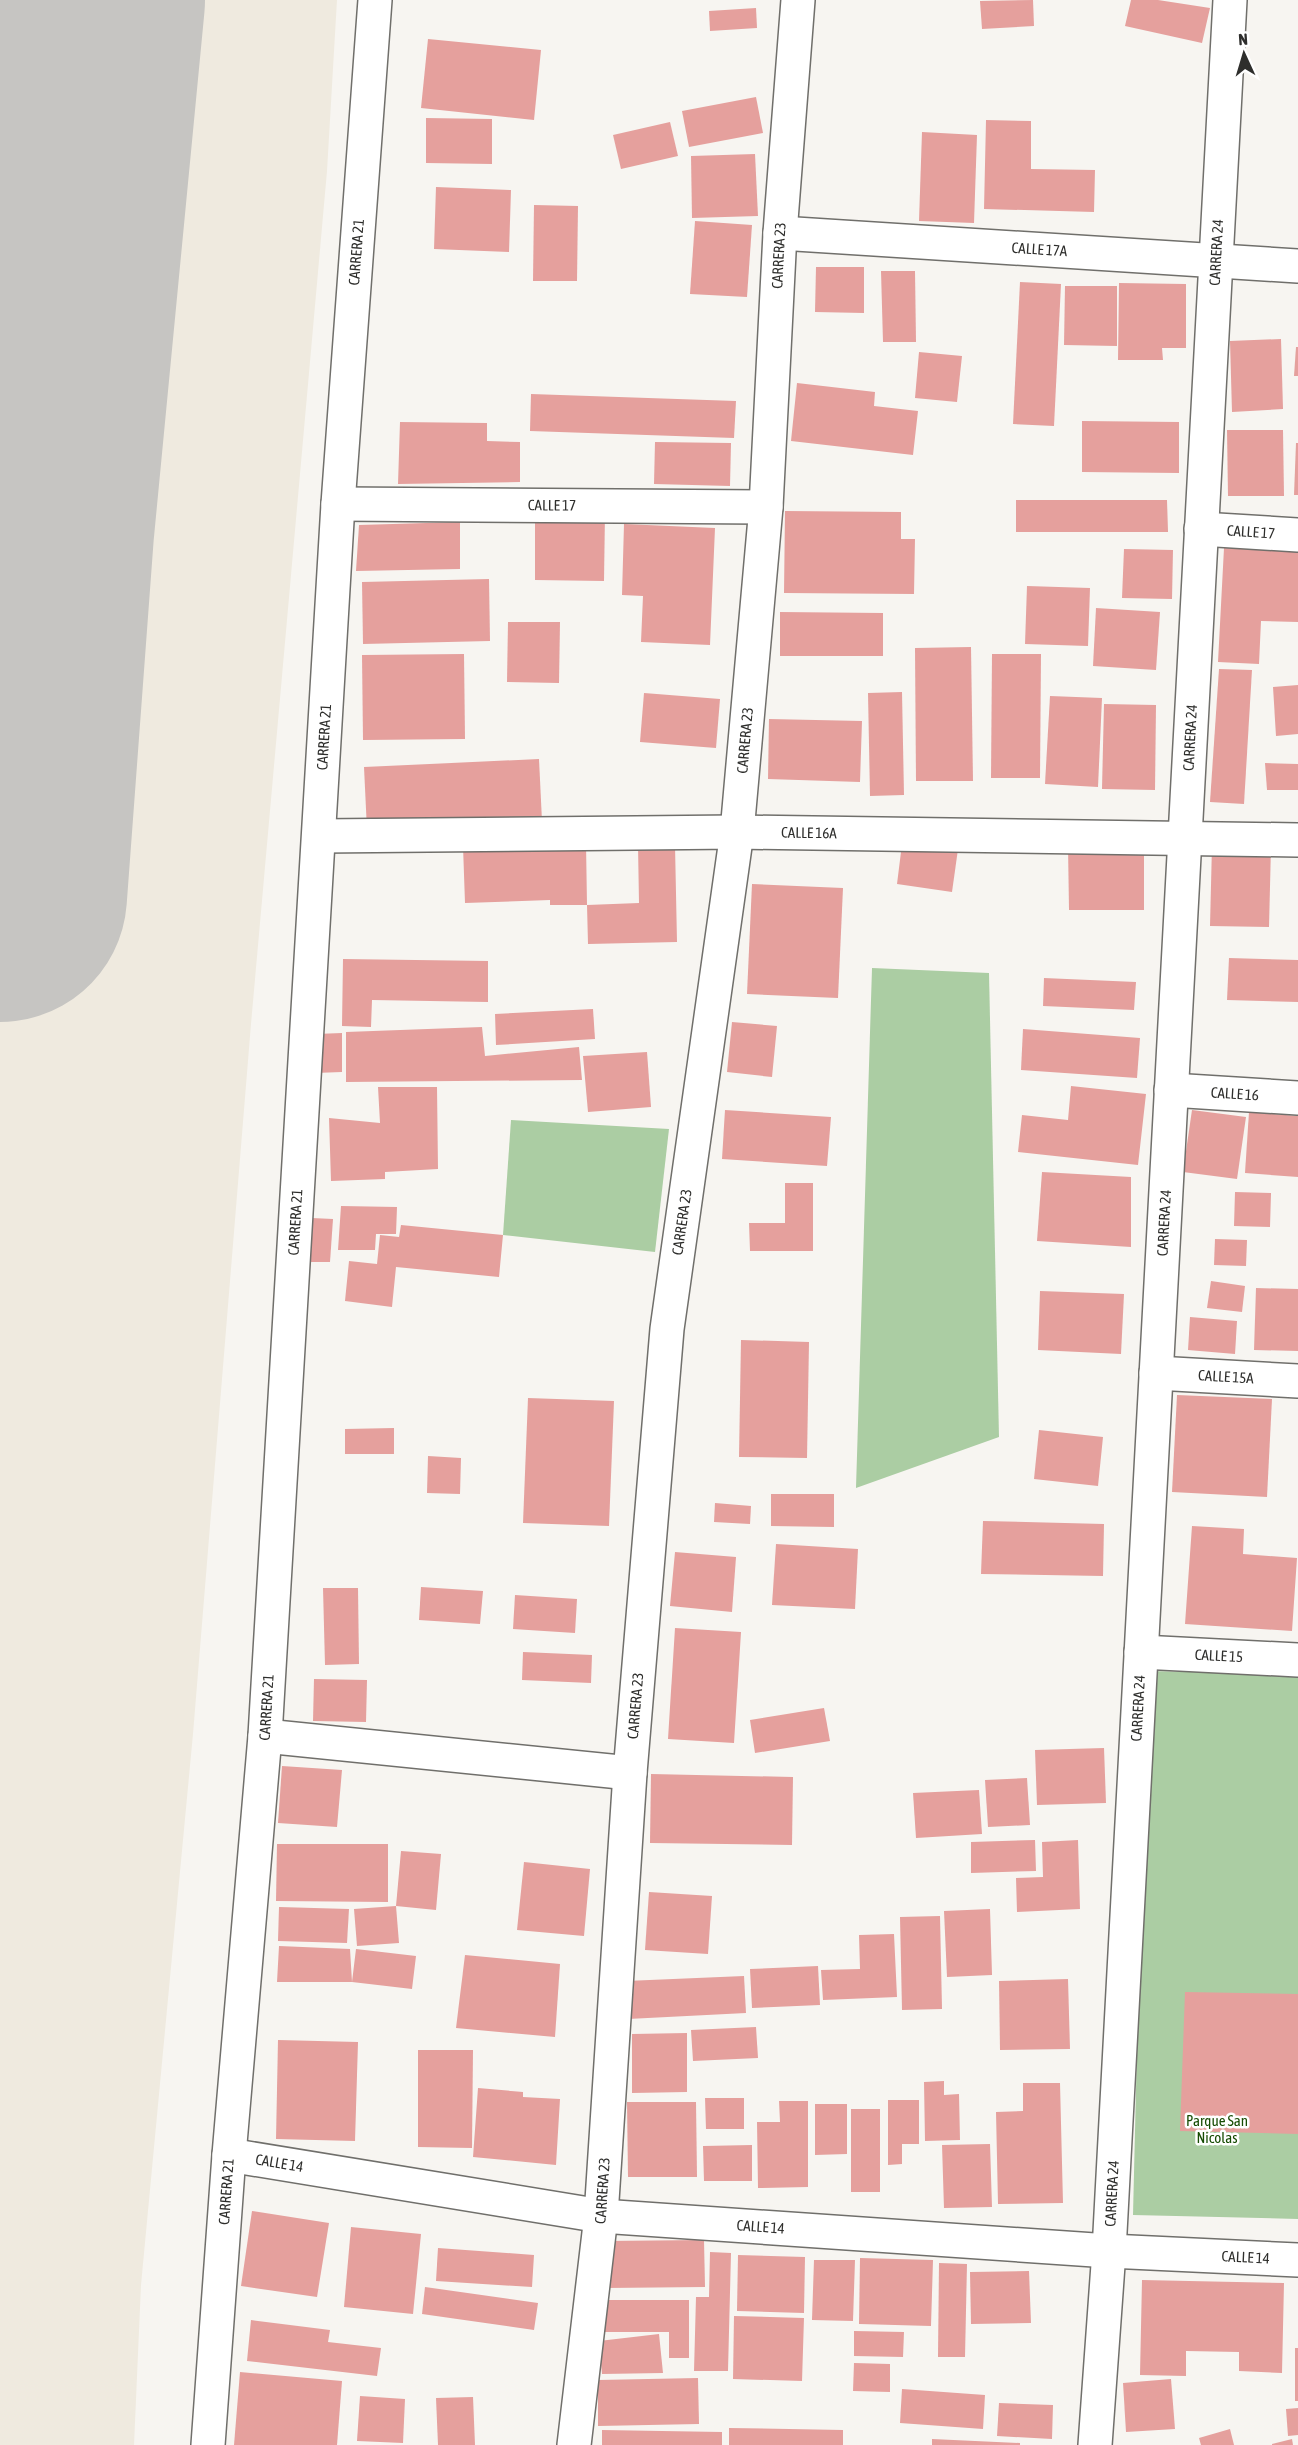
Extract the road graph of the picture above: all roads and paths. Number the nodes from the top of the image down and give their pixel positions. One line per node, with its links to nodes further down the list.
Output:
1 (375, 0): 7 (street, CARRERA 21)
2 (798, 0): 4 (street, CARRERA 23)
3 (1230, 0): 5 (street, CARRERA 24)
4 (780, 233): 5 (street, CALLE 17A); 8 (street, CARRERA 23)
5 (1216, 261): 6 (street, CALLE 17A); 9 (street, CARRERA 24)
6 (1298, 266)
7 (338, 504): 8 (street, CALLE 17); 12 (street, CARRERA 21)
8 (766, 507): 11 (street, CARRERA 23)
9 (1202, 529): 10 (street, CALLE 17); 13 (street, CARRERA 24)
10 (1298, 535)
11 (737, 832): 12 (street, CALLE 16A); 13 (street, CALLE 16A); 22 (street, CARRERA 23)
12 (320, 836): 21 (street, CARRERA 21)
13 (1186, 836): 14 (street, CALLE 16A); 15 (street, CARRERA 24)
14 (1298, 840)
15 (1171, 1090): 16 (street, CALLE 16); 17 (street, CARRERA 24)
16 (1298, 1098)
17 (1156, 1373): 18 (street, CALLE 15A); 19 (street, CARRERA 24)
18 (1298, 1381)
19 (1141, 1652): 20 (street, CALLE 15); 25 (street, CARRERA 24)
20 (1298, 1660)
21 (265, 1736): 22 (street); 23 (street, CARRERA 21)
22 (630, 1773): 24 (street, CARRERA 23)
23 (229, 2155): 24 (street, CALLE 14); 27 (street, CARRERA 21)
24 (601, 2216): 25 (street, CALLE 14); 28 (street, CARRERA 23)
25 (1109, 2251): 26 (street, CALLE 14); 29 (street, CARRERA 24)
26 (1298, 2260)
27 (208, 2445)
28 (574, 2445)
29 (1095, 2445)

